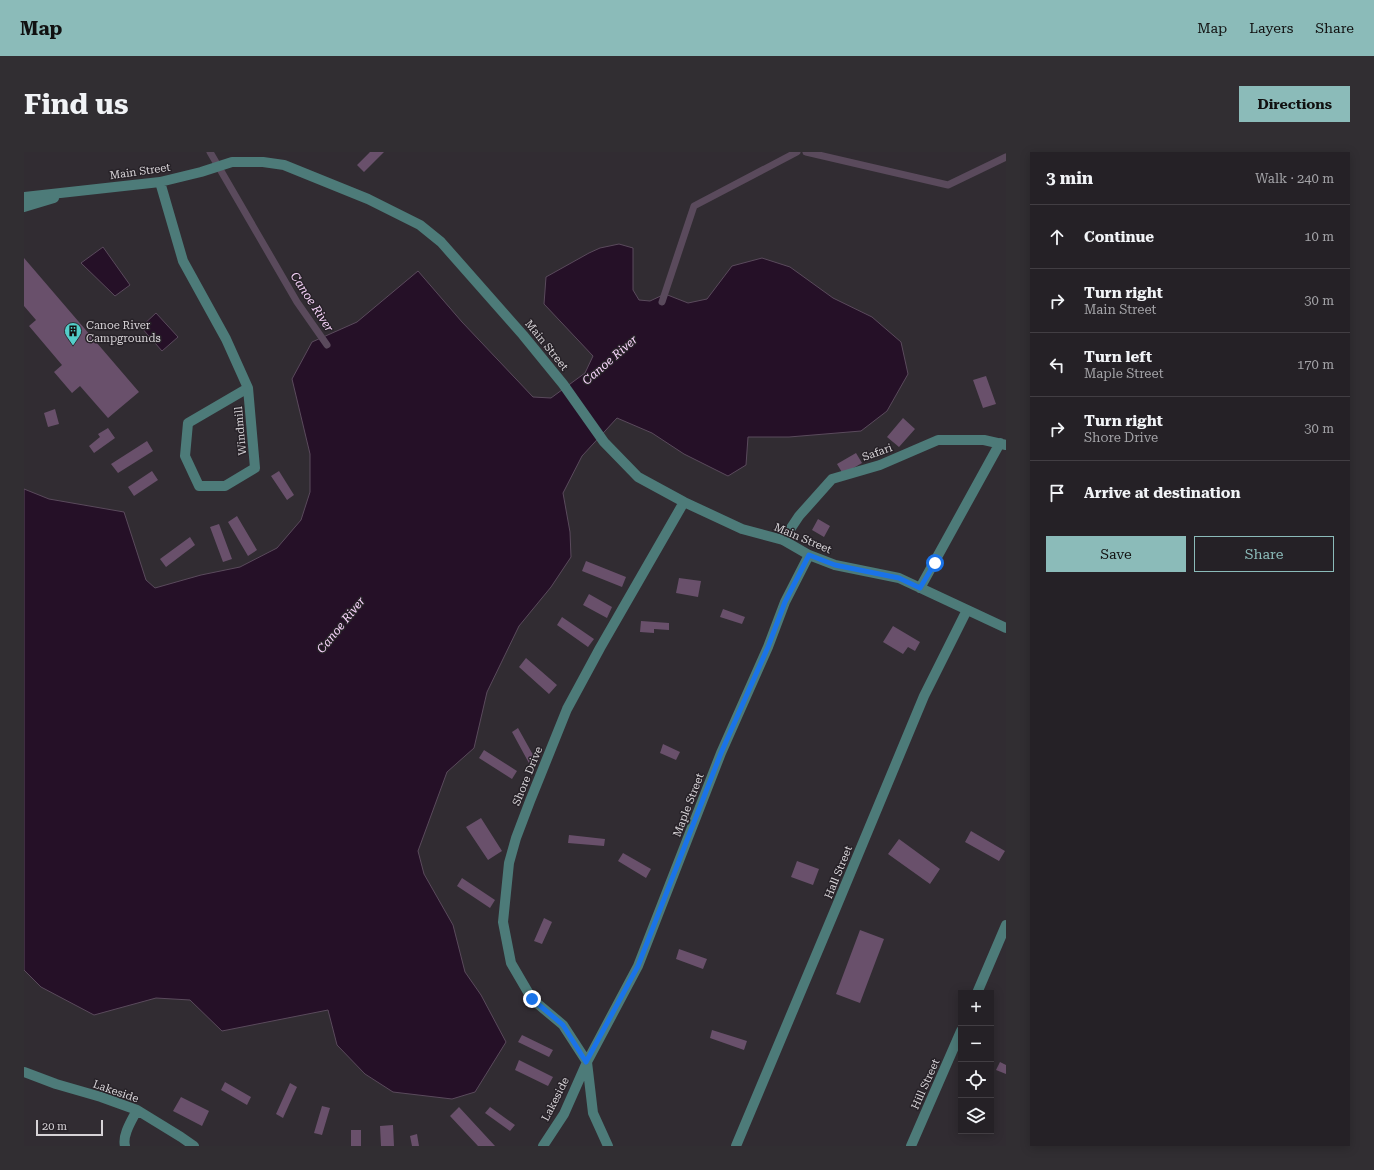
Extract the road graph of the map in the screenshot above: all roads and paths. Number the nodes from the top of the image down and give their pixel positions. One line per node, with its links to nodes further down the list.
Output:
1 (257, 152): 2 (street)
2 (263, 162): 3 (street, Main Street); 9 (street, Main Street)
3 (160, 182): 4 (street, Main Street); 7 (street, Windmill)
4 (75, 192): 5 (street, Main Street); 6 (street, Main Street)
5 (24, 197)
6 (24, 207)
7 (248, 388): 7 (street, Windmill)
8 (1003, 444): 10 (street, Safari); 12 (street)
9 (684, 502): 10 (street, Main Street); 18 (street, Shore Drive)
10 (783, 540): 11 (street, Main Street)
11 (809, 555): 12 (street, Main Street); 18 (street, Maple Street)
12 (920, 588): 13 (street, Main Street)
13 (967, 610): 14 (street, Main Street); 25 (street, Hall Street)
14 (1006, 628)
15 (1006, 924): 16 (street)
16 (978, 990)
17 (958, 1038): 26 (street, Hill Street)
18 (586, 1062): 23 (street, Lakeside); 24 (street)
19 (24, 1072): 20 (street, Lakeside)
20 (137, 1110): 21 (street); 22 (street, Lakeside)
21 (125, 1146)
22 (194, 1146)
23 (543, 1146)
24 (608, 1146)
25 (736, 1146)
26 (911, 1146)

